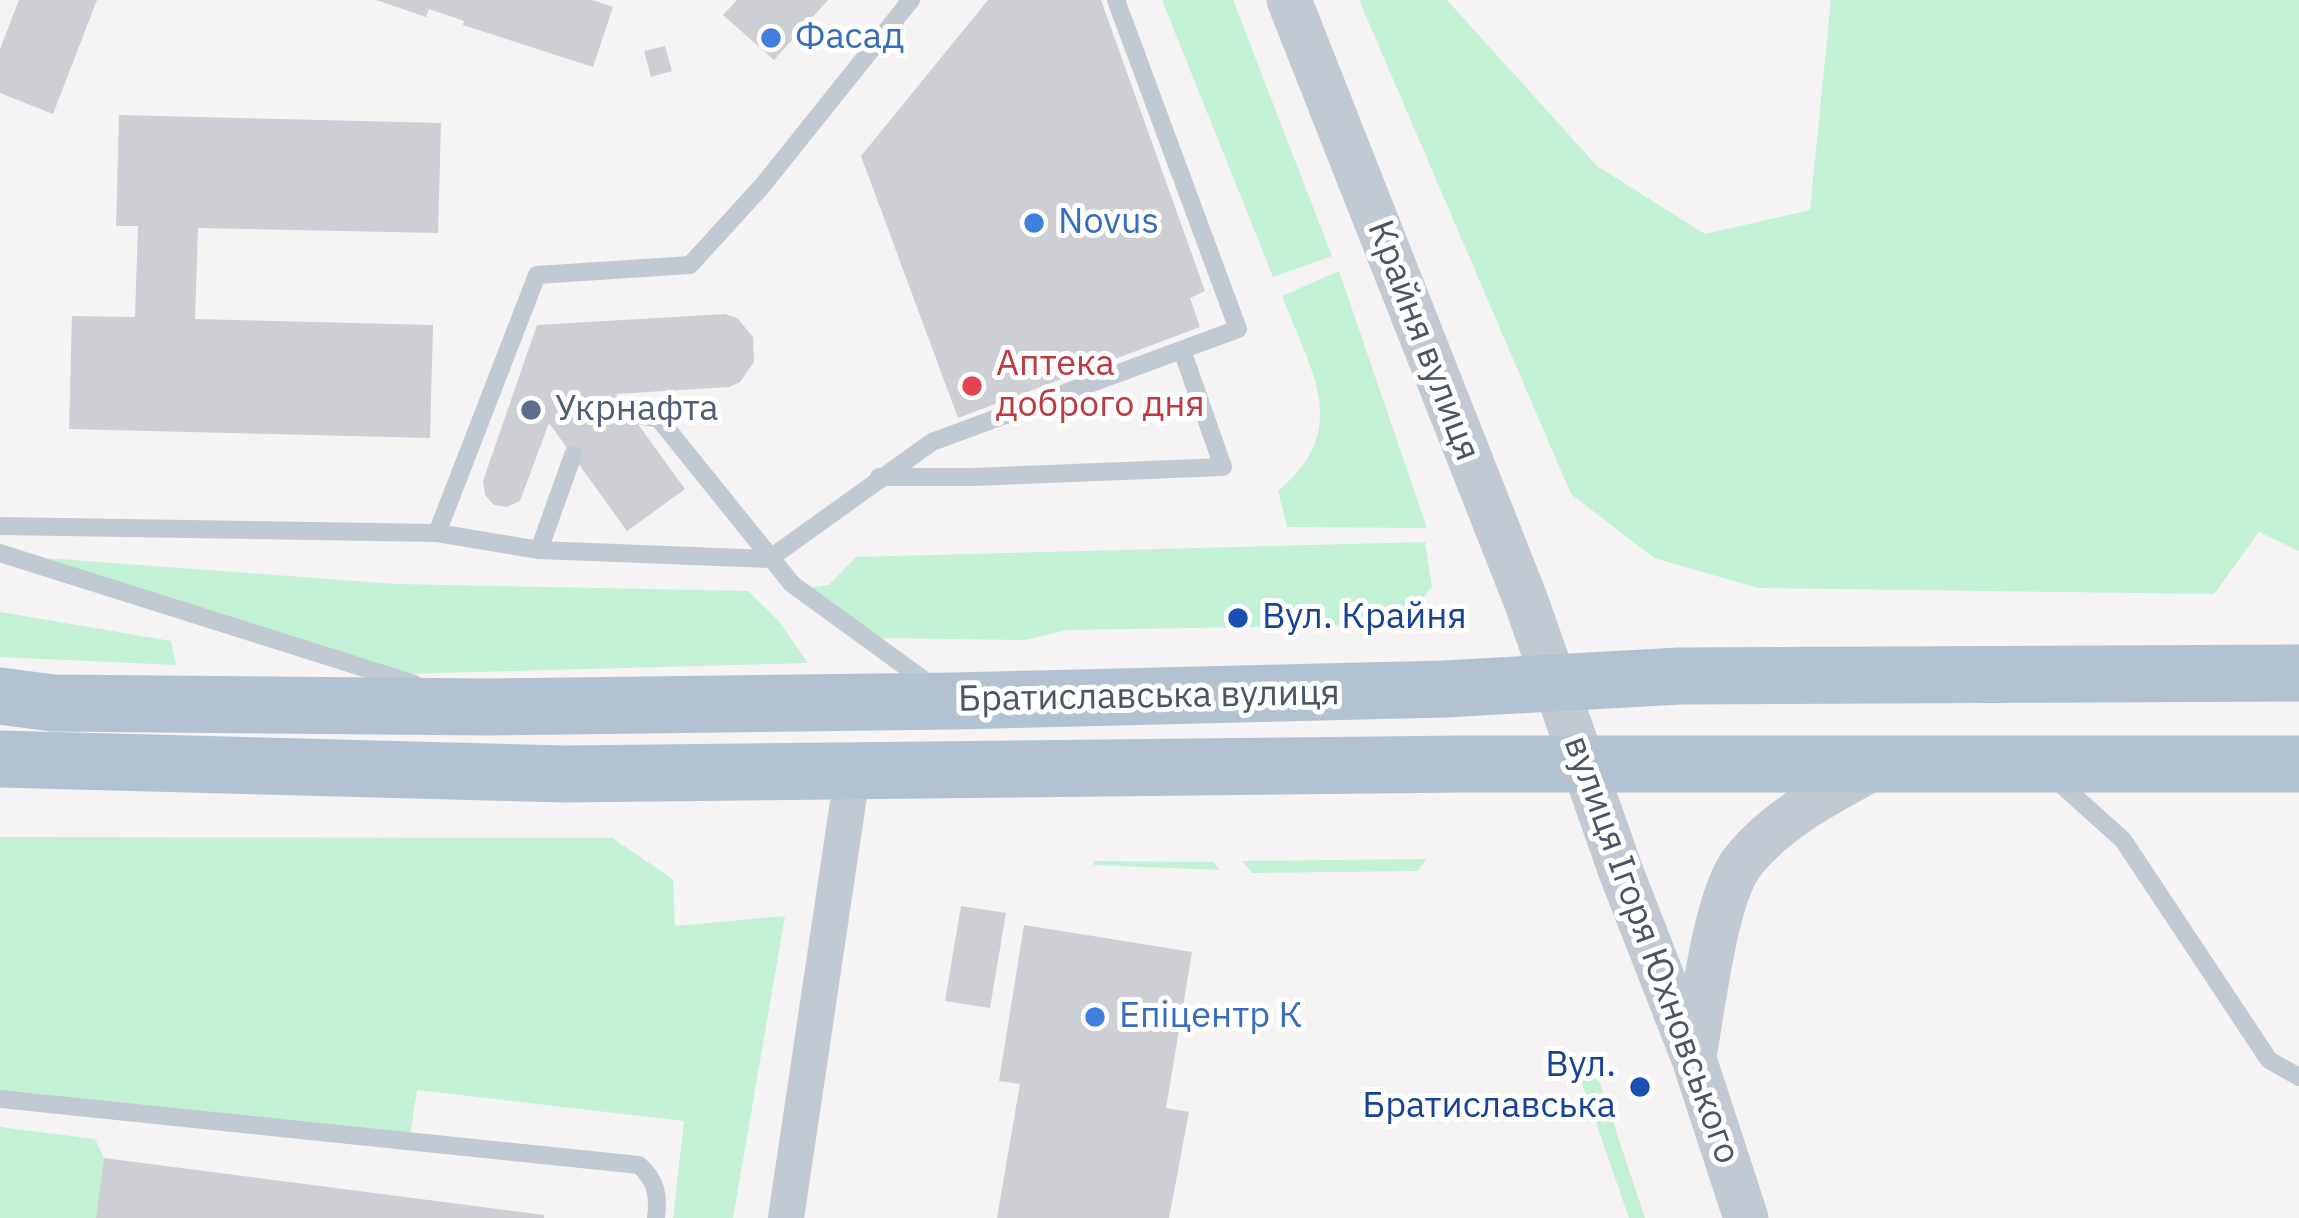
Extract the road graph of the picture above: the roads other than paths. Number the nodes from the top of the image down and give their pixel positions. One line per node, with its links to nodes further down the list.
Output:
1 (910, 0): 9 (lane)
2 (1116, 0): 4 (lane)
3 (1289, 0): 14 (street, Крайня вулиця)
4 (1182, 350): 7 (lane); 7 (lane)
5 (632, 414): 12 (lane)
6 (573, 455): 10 (lane)
7 (879, 477): 12 (lane)
8 (0, 526): 9 (lane)
9 (436, 533): 10 (lane)
10 (538, 550): 12 (lane)
11 (0, 553): 17 (lane)
12 (769, 559): 16 (lane)
13 (2299, 673): 14 (main road, Братиславська вулиця)
14 (1554, 682): 16 (main road, Братиславська вулиця); 20 (street, вулиця Ігоря Юхновського)
15 (0, 697): 17 (main road, Братиславська вулиця)
16 (954, 701): 17 (main road, Братиславська вулиця)
17 (488, 707)
18 (0, 759): 23 (main road, Братиславська вулиця)
19 (2037, 763): 21 (main road, Братиславська вулиця); 22 (main road, Братиславська вулиця); 25 (lane)
20 (1584, 764): 22 (main road, Братиславська вулиця); 23 (main road, Братиславська вулиця); 24 (street, вулиця Ігоря Юхновського)
21 (2299, 764)
22 (1879, 765): 24 (street)
23 (853, 769): 28 (street)
24 (1694, 1059): 29 (street, вулиця Ігоря Юхновського)
25 (2299, 1077)
26 (0, 1099): 27 (lane)
27 (656, 1218)
28 (786, 1218)
29 (1746, 1218)

